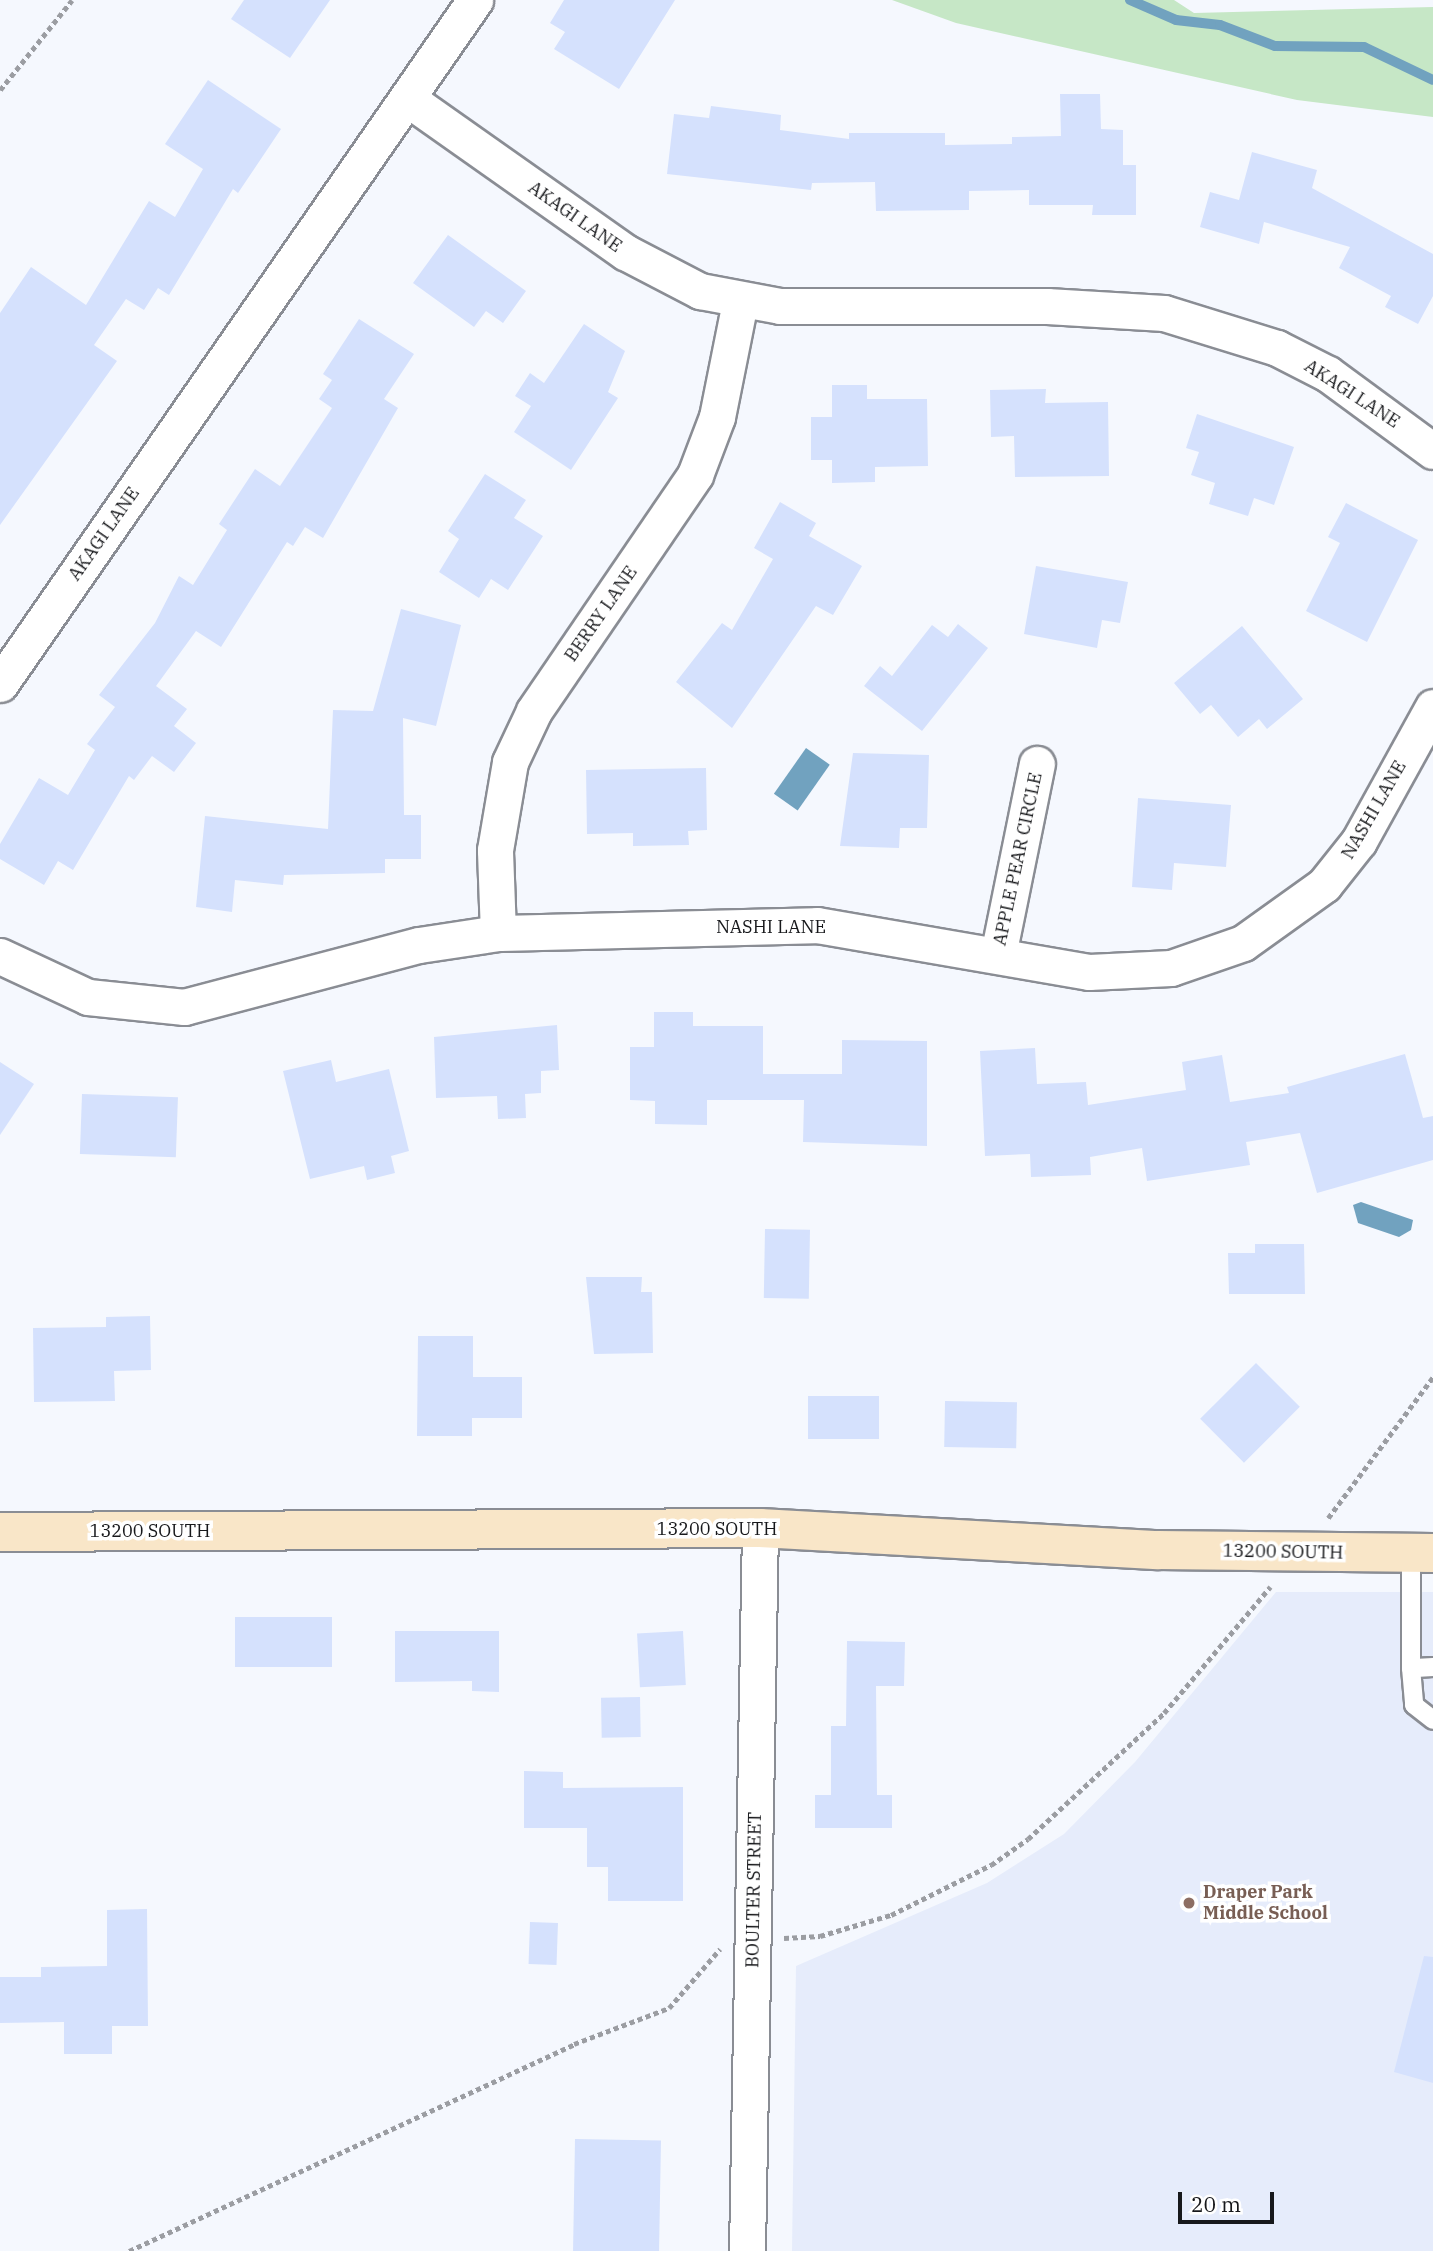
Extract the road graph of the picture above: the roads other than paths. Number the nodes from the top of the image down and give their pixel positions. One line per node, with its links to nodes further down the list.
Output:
1 (475, 0): 2 (street)
2 (408, 99): 3 (street, AKAGI LANE); 5 (street, AKAGI LANE)
3 (740, 302): 4 (street, AKAGI LANE); 8 (street, BERRY LANE)
4 (1433, 451)
5 (0, 684)
6 (1433, 707): 9 (street, NASHI LANE)
7 (1037, 764): 9 (street, APPLE PEAR CIRCLE)
8 (498, 933): 9 (street, NASHI LANE); 10 (street, NASHI LANE)
9 (998, 955)
10 (0, 956)
11 (760, 1528): 12 (street, 13200 SOUTH); 13 (street, 13200 SOUTH); 17 (street, BOULTER STREET)
12 (0, 1532)
13 (1422, 1553): 15 (lane)
14 (1433, 1667): 15 (lane)
15 (1411, 1668): 16 (lane)
16 (1433, 1720)
17 (747, 2251)

